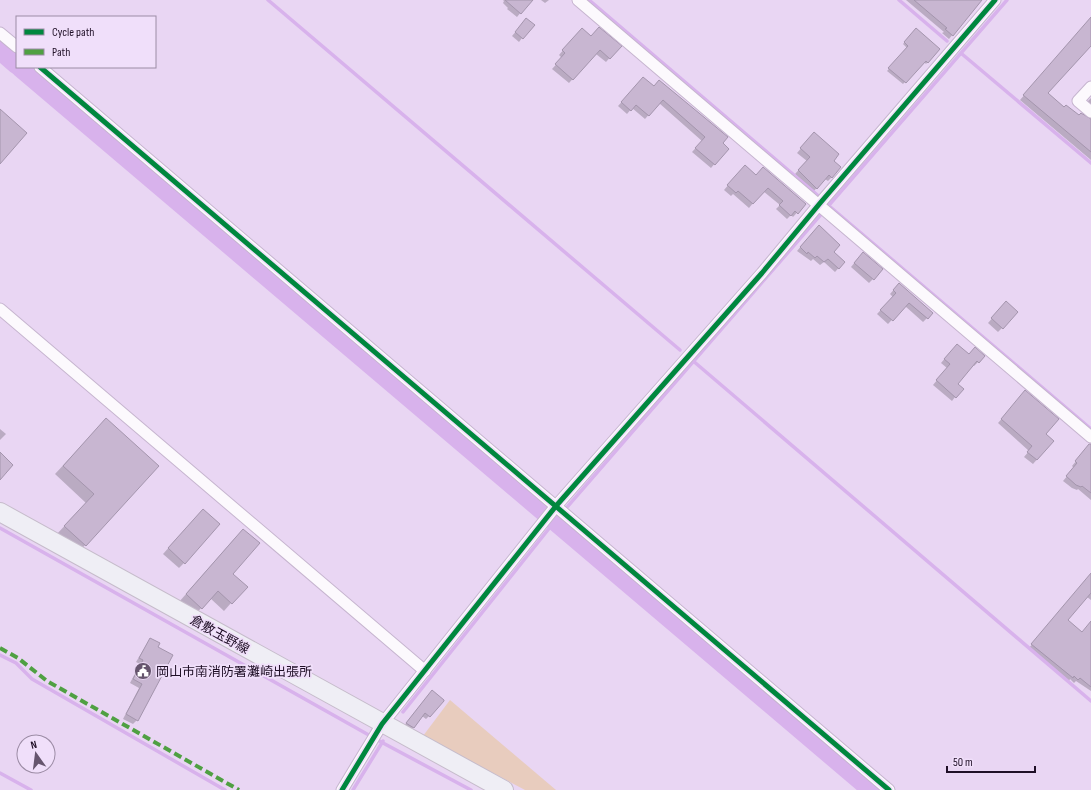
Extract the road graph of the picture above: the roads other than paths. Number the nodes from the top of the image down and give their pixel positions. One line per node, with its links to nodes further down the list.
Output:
1 (578, 0): 8 (street)
2 (995, 0): 8 (street)
3 (0, 32): 4 (street)
4 (16, 46)
5 (41, 68): 11 (street)
6 (1091, 87): 7 (street)
7 (1091, 112)
8 (823, 204): 10 (street); 11 (street)
9 (0, 309): 13 (street)
10 (1091, 437)
11 (559, 510): 13 (street); 17 (street)
12 (0, 512): 14 (main road, 倉敷玉野線)
13 (425, 671): 14 (street)
14 (376, 733): 15 (street); 16 (main road, 倉敷玉野線)
15 (342, 790)
16 (504, 790)
17 (889, 790)

